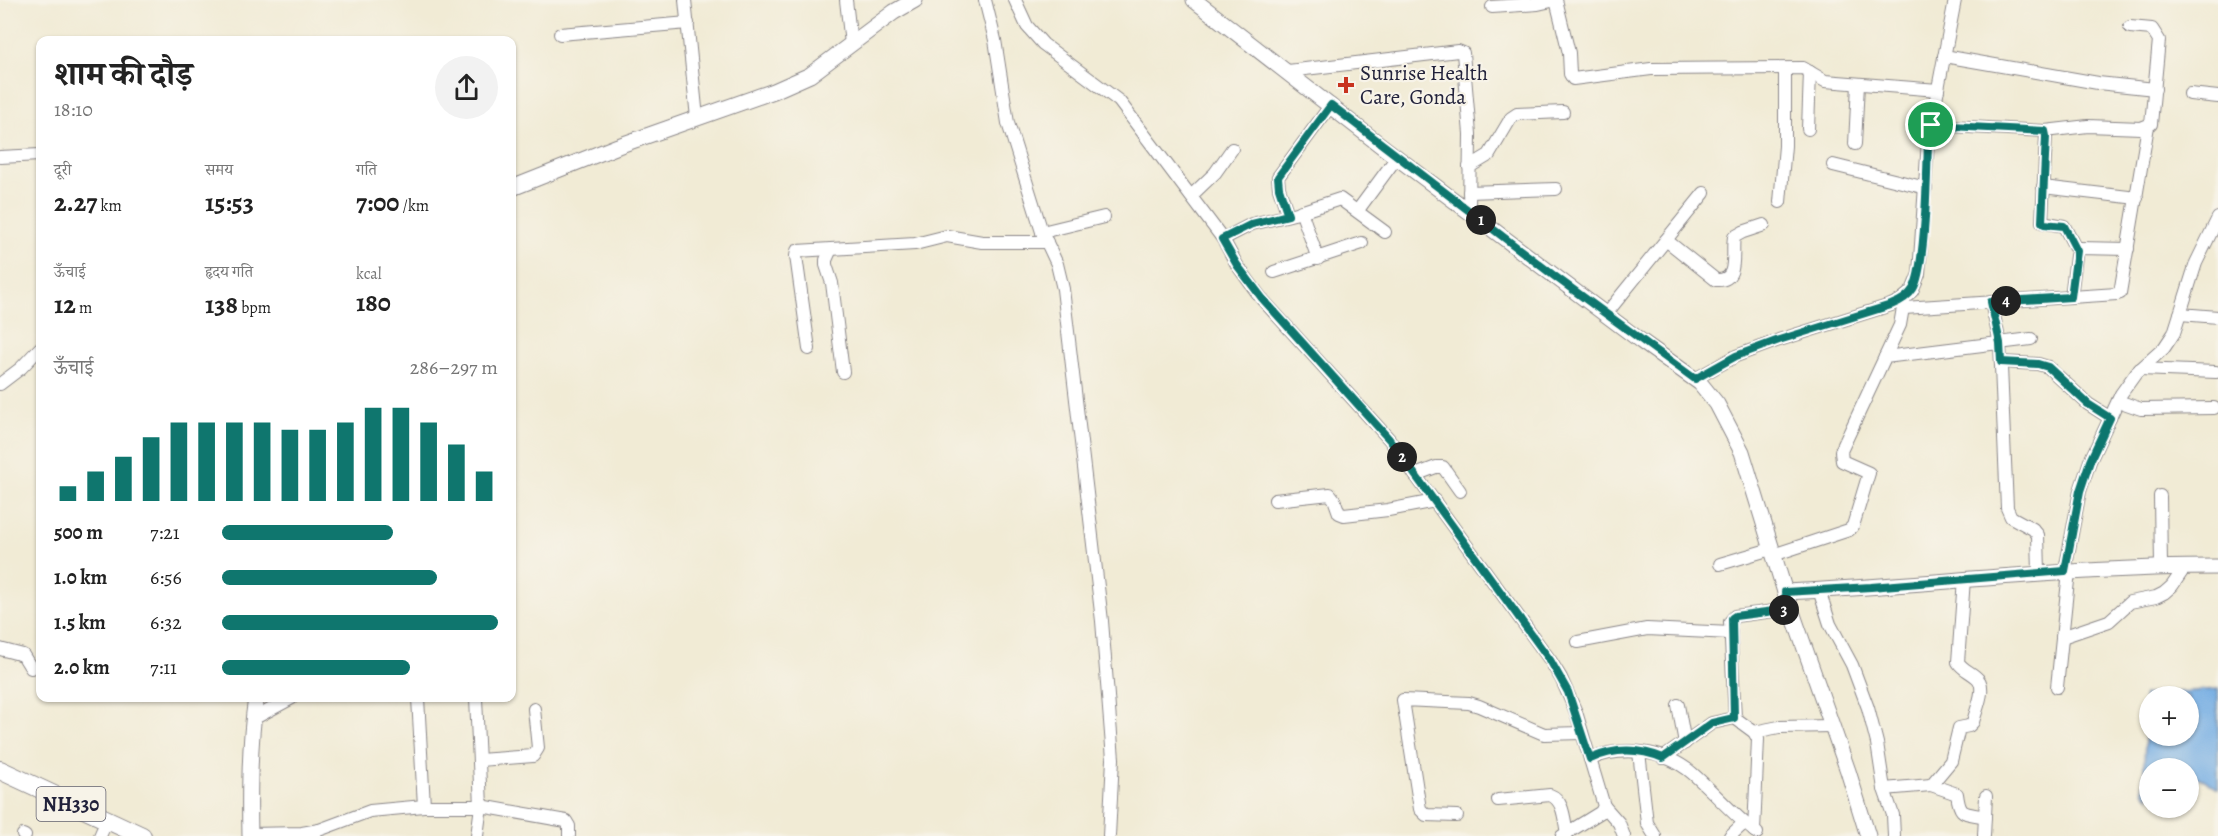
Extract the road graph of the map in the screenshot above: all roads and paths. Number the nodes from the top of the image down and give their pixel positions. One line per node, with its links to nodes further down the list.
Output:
1 (685, 0): 10 (street)
2 (846, 0): 13 (street)
3 (915, 0): 13 (main road)
4 (985, 0): 54 (street)
5 (1015, 0): 43 (street)
6 (1194, 0): 16 (main road)
7 (1556, 0): 9 (street); 15 (street)
8 (1955, 0): 14 (street)
9 (1492, 7)
10 (688, 23): 12 (street); 25 (street)
11 (2130, 27): 19 (street)
12 (560, 34)
13 (851, 44): 25 (main road)
14 (1944, 57): 19 (street); 20 (street)
15 (1785, 69): 17 (street); 45 (street)
16 (1288, 71): 23 (main road); 36 (street)
17 (1810, 72): 18 (street); 28 (street)
18 (1858, 84): 20 (street); 30 (street)
19 (2155, 89): 27 (street)
20 (1938, 90): 26 (street)
21 (2190, 94): 22 (street)
22 (2218, 98)
23 (1331, 105): 34 (main road); 49 (street)
24 (1563, 112): 36 (street)
25 (697, 118): 37 (main road)
26 (1931, 125): 29 (street); 39 (street)
27 (2148, 126): 29 (street); 44 (street)
28 (1808, 129)
29 (2045, 131): 38 (street)
30 (1855, 144)
31 (1232, 149): 43 (street)
32 (36, 156): 33 (street)
33 (0, 157)
34 (1397, 157): 46 (street); 47 (main road)
35 (1833, 165): 39 (street)
36 (1469, 167): 41 (street)
37 (516, 186)
38 (2043, 187): 44 (street); 60 (street)
39 (1926, 188): 65 (street)
40 (1556, 189): 41 (street)
41 (1469, 192): 47 (street)
42 (1704, 193): 56 (street)
43 (1191, 196): 55 (street)
44 (2137, 198): 59 (street)
45 (1780, 202)
46 (1358, 210): 48 (street); 53 (street)
47 (1469, 211): 66 (main road)
48 (1301, 212): 49 (street); 61 (street)
49 (1288, 215): 55 (street)
50 (1104, 217): 54 (street)
51 (2218, 218): 67 (street)
52 (1764, 225): 56 (street)
53 (1385, 232)
54 (1045, 237): 58 (street); 139 (street)
55 (1222, 239): 83 (street)
56 (1666, 240): 66 (street)
57 (1362, 243): 61 (street)
58 (831, 249): 71 (street); 76 (street)
59 (2128, 249): 60 (street); 63 (street)
60 (2077, 251): 63 (street)
61 (1318, 259): 62 (street)
62 (1274, 272)
63 (2071, 297): 64 (street)
64 (1991, 302): 65 (street); 70 (street)
65 (1904, 303): 73 (street); 78 (street)
66 (1606, 314): 78 (main road)
67 (2180, 314): 68 (street); 75 (street)
68 (2218, 318)
69 (2031, 339): 70 (street)
70 (2000, 343): 73 (street); 74 (street)
71 (809, 350)
72 (36, 352): 79 (street)
73 (1885, 357): 88 (street)
74 (2001, 362): 82 (street); 94 (street)
75 (2140, 369): 77 (street); 80 (street)
76 (843, 372)
77 (2216, 372)
78 (1695, 379): 88 (main road)
79 (0, 384)
80 (2118, 401): 81 (street); 82 (street)
81 (2214, 408)
82 (2104, 414): 93 (street)
83 (1415, 475): 84 (street); 87 (street)
84 (1460, 491)
85 (2160, 496): 90 (street)
86 (1275, 500): 87 (street)
87 (1435, 501): 115 (street)
88 (1772, 552): 89 (street); 97 (main road)
89 (1720, 564)
90 (2161, 566): 91 (main road); 93 (main road)
91 (2185, 567): 92 (main road); 100 (street)
92 (2218, 567)
93 (2067, 571): 94 (main road); 100 (street)
94 (2038, 573): 95 (main road)
95 (1964, 579): 96 (main road); 122 (street)
96 (1819, 590): 97 (main road); 123 (street)
97 (1785, 592): 98 (main road)
98 (1790, 609): 99 (street); 113 (main road)
99 (1731, 633): 101 (street); 111 (street)
100 (2062, 637): 104 (street)
101 (1578, 642)
102 (0, 650): 103 (street)
103 (31, 668)
104 (2057, 687)
105 (255, 702): 112 (main road)
106 (285, 702): 112 (street)
107 (418, 702): 126 (street)
108 (476, 702): 120 (street)
109 (1678, 705): 116 (street)
110 (534, 709): 120 (street)
111 (1734, 718): 114 (street); 116 (street)
112 (253, 719): 133 (main road)
113 (1831, 726): 114 (street); 142 (main road)
114 (1754, 732): 132 (street)
115 (1582, 733): 119 (street); 129 (street)
116 (1684, 743): 118 (street)
117 (1639, 752): 118 (street); 119 (street); 135 (street)
118 (1663, 758): 132 (street)
119 (1590, 759): 128 (street)
120 (479, 760): 127 (street)
121 (0, 770): 131 (highway, NH330)
122 (1931, 785): 123 (street); 130 (street)
123 (1884, 789): 143 (street)
124 (1986, 796): 130 (street)
125 (1498, 801): 134 (street)
126 (424, 806): 127 (street); 133 (street)
127 (481, 806): 137 (street); 138 (street)
128 (1604, 806): 134 (street); 140 (street)
129 (1457, 816)
130 (1985, 817): 144 (street)
131 (103, 828): 136 (highway, NH330)
132 (1753, 830): 141 (street)
133 (250, 835)
134 (1564, 835)
135 (1653, 835)
136 (142, 836)
137 (477, 836)
138 (569, 836)
139 (1109, 836)
140 (1624, 836)
141 (1730, 836)
142 (1868, 836)
143 (1894, 836)
144 (1984, 836)

